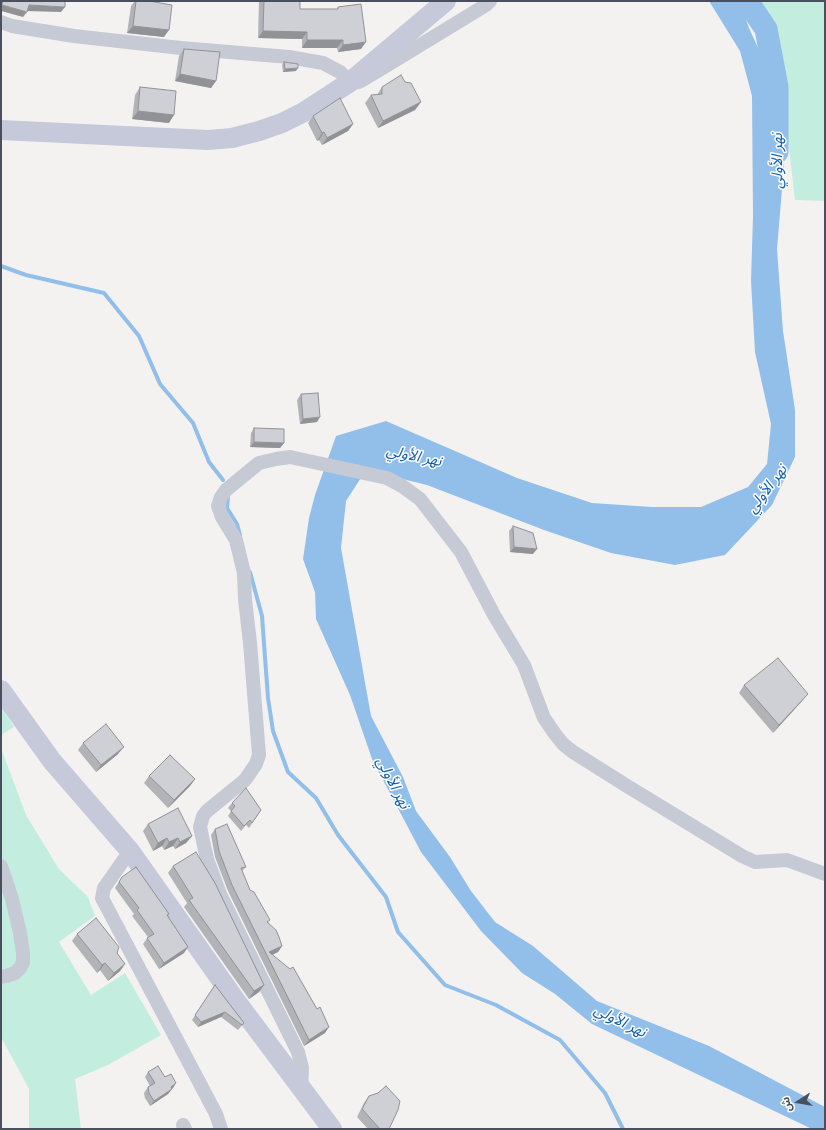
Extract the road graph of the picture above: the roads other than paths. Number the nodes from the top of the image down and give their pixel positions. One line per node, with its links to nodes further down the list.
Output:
1 (446, 1): 4 (main road)
2 (490, 1): 4 (street)
3 (1, 22): 4 (street)
4 (350, 82): 5 (main road)
5 (1, 130)
6 (1, 690): 7 (main road)
7 (130, 851): 11 (main road); 12 (street)
8 (1, 866): 10 (street)
9 (825, 874): 11 (street)
10 (1, 977)
11 (301, 1089): 13 (main road)
12 (221, 1129)
13 (332, 1129)

